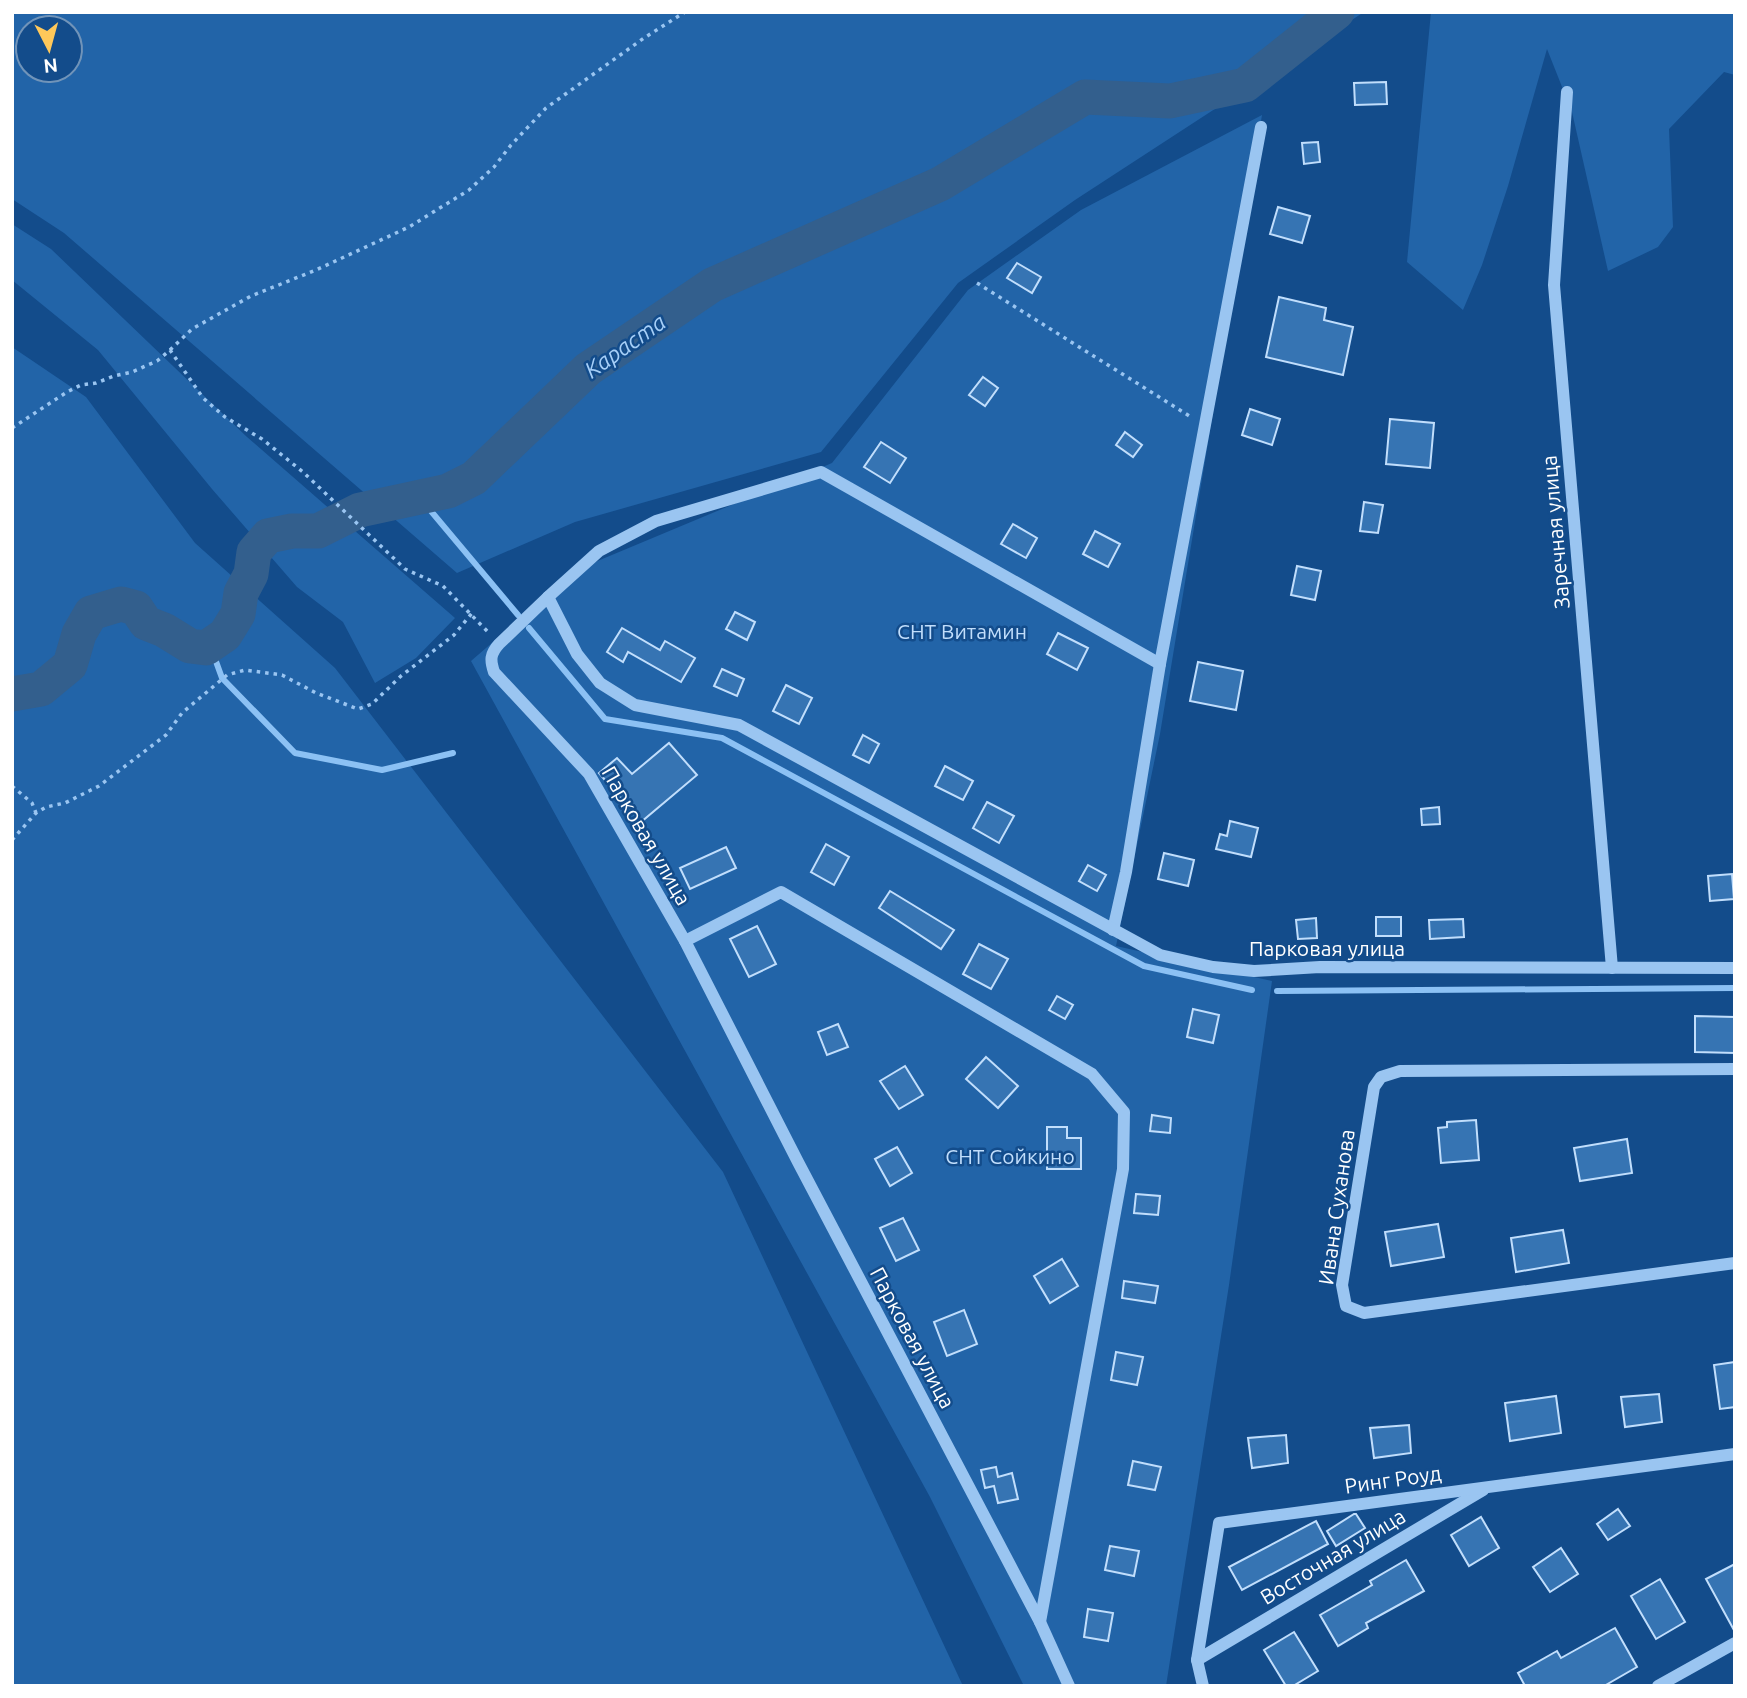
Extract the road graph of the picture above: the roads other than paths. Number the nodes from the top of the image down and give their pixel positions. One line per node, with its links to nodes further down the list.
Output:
1 (1567, 92): 7 (street, Заречная улица)
2 (1261, 127): 4 (street)
3 (548, 597): 4 (street); 5 (street, Парковая улица); 6 (street, Парковая улица)
4 (1160, 664): 5 (street)
5 (1113, 930): 7 (street, Парковая улица)
6 (685, 941): 13 (street, Парковая улица); 13 (street)
7 (1612, 968): 8 (street, Парковая улица)
8 (1735, 968)
9 (1735, 1069): 10 (street, Ивана Суханова)
10 (1735, 1263)
11 (1735, 1454): 12 (street, Ринг Роуд)
12 (1488, 1487): 15 (street, Восточная улица); 15 (street, Ринг Роуд)
13 (1040, 1622): 16 (street, Парковая улица)
14 (1735, 1643): 18 (street)
15 (1197, 1660): 17 (street, Ринг Роуд)
16 (1069, 1686)
17 (1203, 1686)
18 (1658, 1686)

